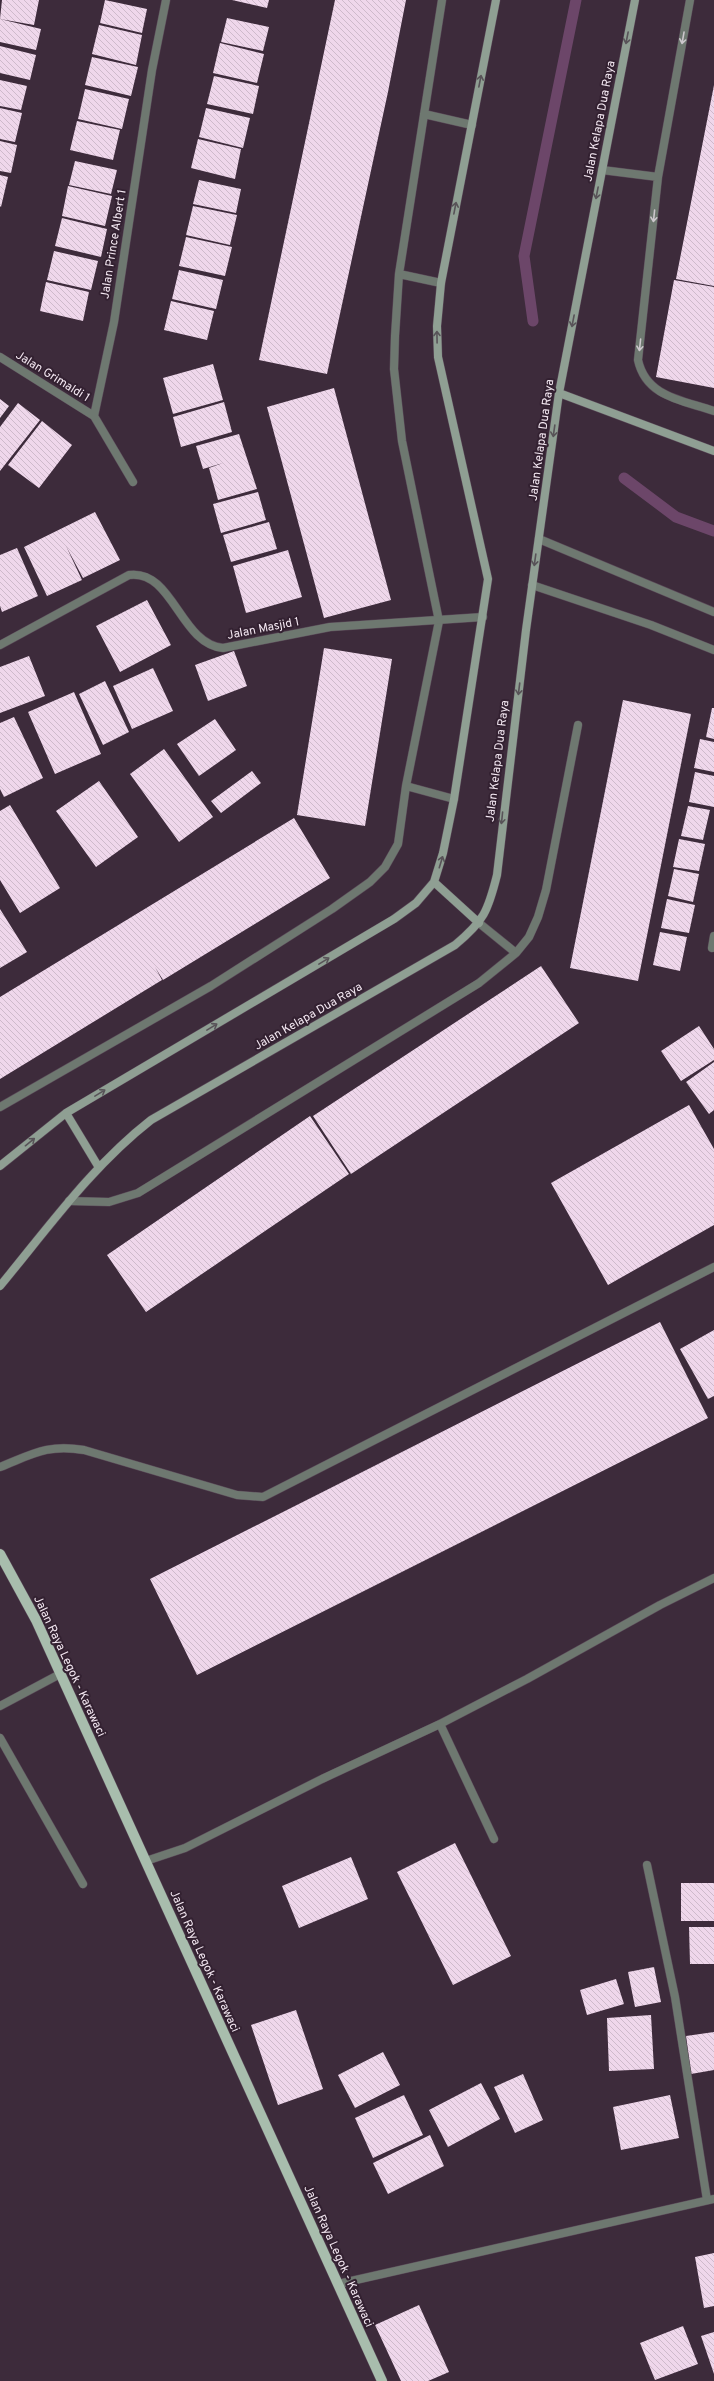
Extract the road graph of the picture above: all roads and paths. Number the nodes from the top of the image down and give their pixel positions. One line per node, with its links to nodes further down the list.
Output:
1 (166, 0): 15 (street, Jalan Prince Albert 1)
2 (442, 0): 6 (street)
3 (496, 0): 7 (main road, one-way to 3)
4 (635, 0): 8 (main road, Jalan Kelapa Dua Raya, one-way to 8)
5 (690, 0): 9 (street, one-way to 9)
6 (424, 114): 7 (street); 10 (street)
7 (472, 125): 11 (main road, one-way to 7)
8 (602, 170): 9 (street); 13 (main road, Jalan Kelapa Dua Raya, one-way to 13)
9 (658, 177): 14 (street, one-way to 14)
10 (400, 274): 11 (street); 22 (street)
11 (441, 283): 21 (main road, one-way to 11)
12 (0, 357): 15 (street, Jalan Grimaldi 1)
13 (559, 393): 16 (main road); 18 (main road, Jalan Kelapa Dua Raya, one-way to 18)
14 (714, 411)
15 (94, 416): 17 (street)
16 (714, 452)
17 (133, 482)
18 (539, 539): 19 (main road, Jalan Kelapa Dua Raya, one-way to 19); 20 (street)
19 (532, 585): 24 (street); 29 (main road, Jalan Kelapa Dua Raya, one-way to 29)
20 (714, 612)
21 (483, 617): 22 (street, Jalan Masjid 1); 27 (main road)
22 (439, 621): 23 (street, Jalan Masjid 1); 26 (street)
23 (0, 645)
24 (714, 650)
25 (578, 726): 32 (street)
26 (406, 786): 27 (street); 33 (street)
27 (454, 799): 28 (main road, one-way to 27)
28 (434, 882): 29 (main road); 34 (main road, one-way to 28)
29 (479, 923): 32 (street); 36 (main road, Jalan Kelapa Dua Raya)
30 (714, 936): 31 (street)
31 (712, 948)
32 (516, 953): 37 (street)
33 (0, 1107)
34 (66, 1113): 35 (main road, one-way to 34); 36 (main road)
35 (0, 1166)
36 (98, 1166): 37 (main road, Jalan Kelapa Dua Raya)
37 (70, 1201): 39 (main road, Jalan Kelapa Dua Raya)
38 (714, 1267): 40 (street)
39 (0, 1286)
40 (0, 1467)
41 (0, 1554): 43 (main road, Jalan Raya Legok - Karawaci)
42 (714, 1578): 45 (street)
43 (60, 1674): 44 (street); 48 (main road, Jalan Raya Legok - Karawaci)
44 (0, 1706)
45 (440, 1724): 47 (street); 48 (street)
46 (0, 1738): 50 (street)
47 (494, 1839)
48 (146, 1861): 52 (main road, Jalan Raya Legok - Karawaci)
49 (647, 1866): 51 (street)
50 (84, 1884)
51 (710, 2199): 52 (street)
52 (338, 2284): 53 (main road, Jalan Raya Legok - Karawaci)
53 (382, 2381)

